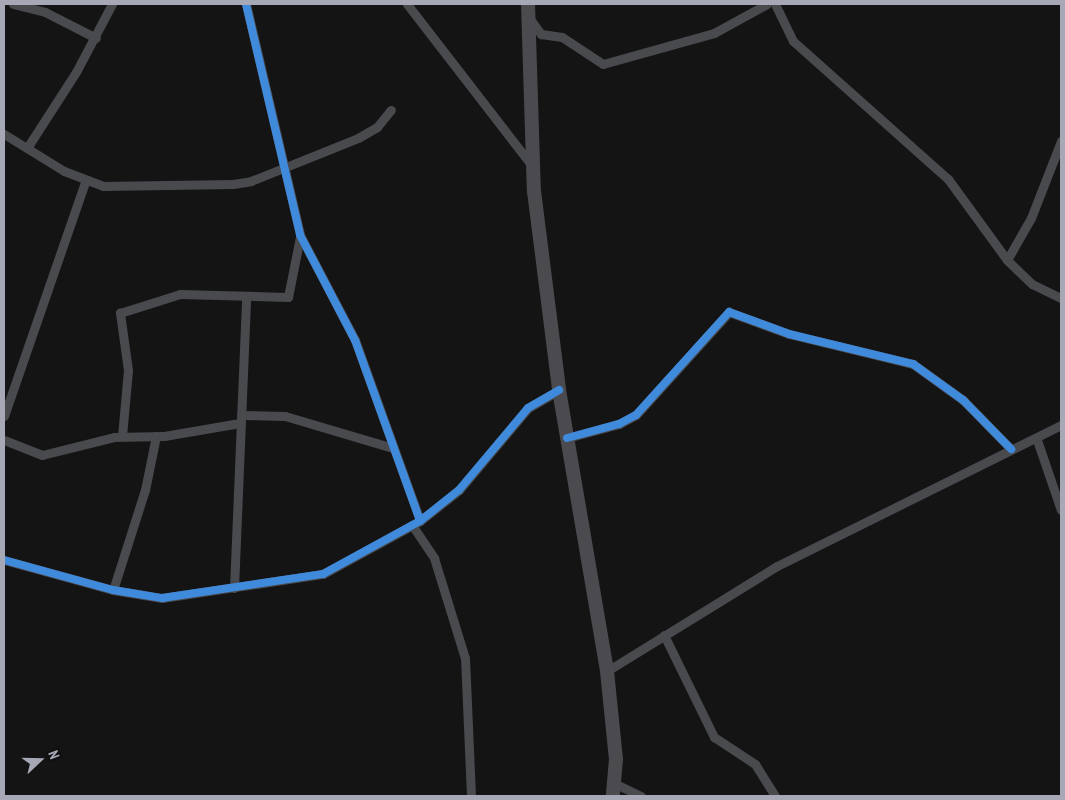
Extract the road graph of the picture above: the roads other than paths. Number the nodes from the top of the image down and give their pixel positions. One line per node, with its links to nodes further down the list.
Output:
1 (13, 4): 8 (street)
2 (112, 4): 8 (street)
3 (246, 4): 13 (street)
4 (407, 4): 14 (street)
5 (767, 4): 7 (street)
6 (775, 4): 17 (street)
7 (526, 8): 14 (main road)
8 (96, 38): 12 (street)
9 (392, 110): 13 (street)
10 (4, 134): 12 (street)
11 (1061, 141): 17 (street)
12 (27, 148): 15 (street)
13 (283, 166): 15 (street); 16 (street)
14 (532, 166): 20 (main road)
15 (86, 182): 21 (street)
16 (300, 235): 18 (street); 29 (street)
17 (1007, 260): 19 (street)
18 (246, 297): 22 (street); 24 (street)
19 (1061, 298)
20 (559, 390): 26 (main road); 32 (street)
21 (4, 416)
22 (240, 419): 25 (street); 29 (street); 34 (street)
23 (1061, 425): 28 (street)
24 (122, 436): 25 (street); 27 (street)
25 (156, 436): 35 (street)
26 (567, 438): 30 (street); 37 (main road)
27 (4, 440)
28 (1036, 440): 30 (street); 31 (street)
29 (393, 448): 32 (street)
30 (1011, 449): 36 (street)
31 (1061, 510)
32 (416, 523): 34 (street); 39 (street)
33 (4, 560): 35 (street)
34 (234, 588): 35 (street)
35 (113, 590)
36 (664, 635): 37 (street); 41 (street)
37 (607, 671): 38 (main road)
38 (614, 790): 40 (street)
39 (471, 796)
40 (641, 796)
41 (775, 796)

